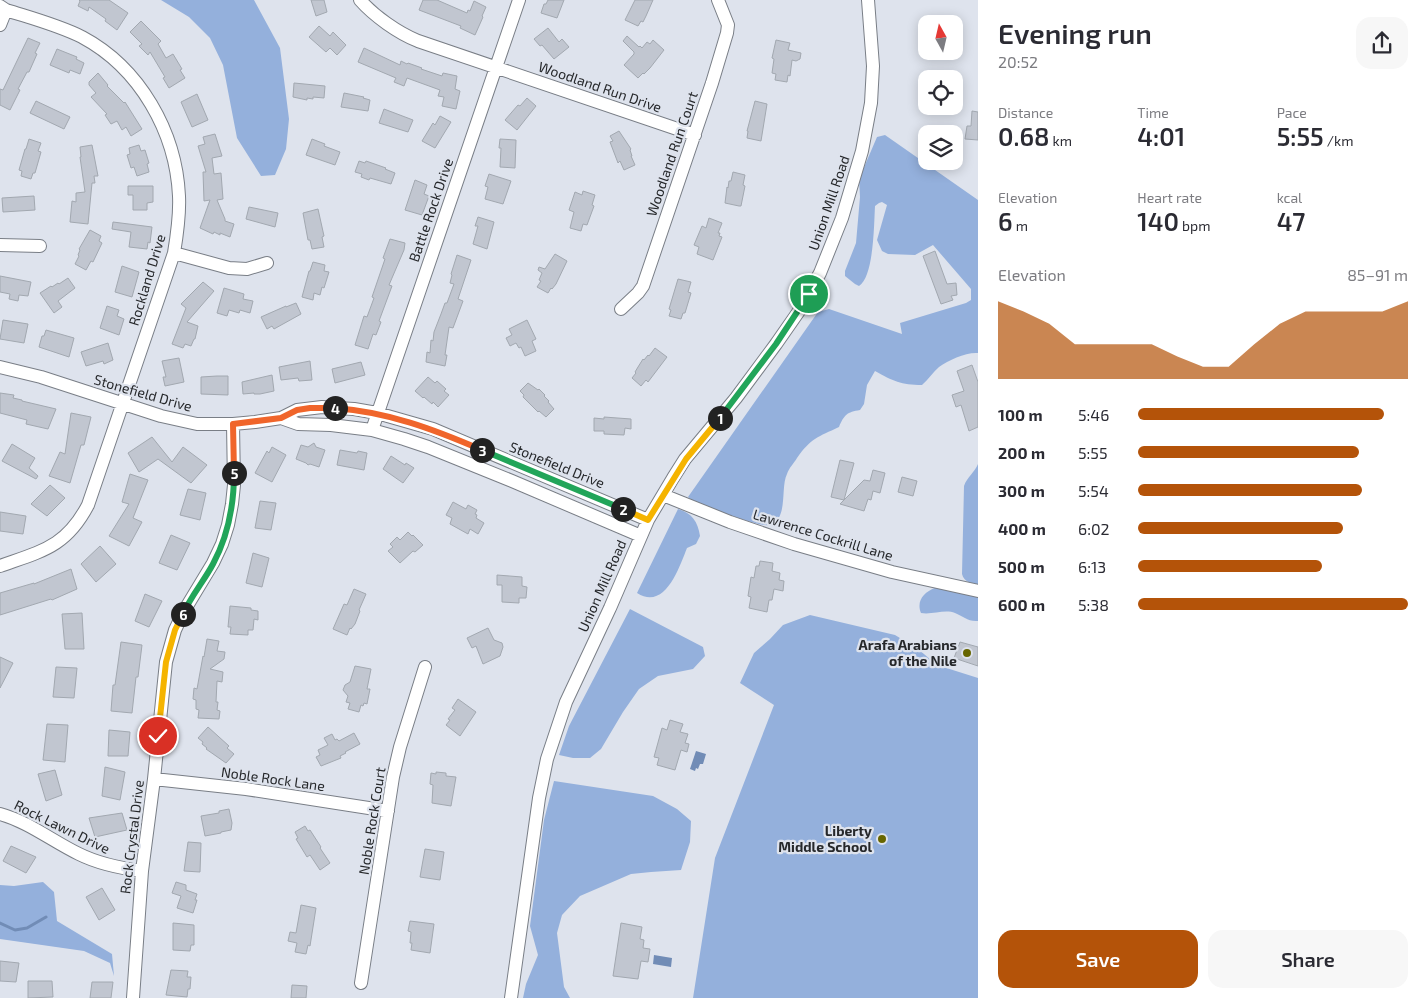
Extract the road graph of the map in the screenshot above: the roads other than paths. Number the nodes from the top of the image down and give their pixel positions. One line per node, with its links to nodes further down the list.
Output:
1 (360, 0): 7 (street, Woodland Run Drive)
2 (518, 0): 7 (street, Battle Rock Drive)
3 (718, 0): 8 (street, Woodland Run Court)
4 (868, 0): 20 (street, Union Mill Road)
5 (3, 8): 6 (street); 11 (street, Rockland Drive)
6 (0, 25)
7 (496, 67): 8 (street, Woodland Run Drive); 16 (street, Battle Rock Drive)
8 (695, 135): 13 (street, Woodland Run Court)
9 (0, 245): 10 (street)
10 (40, 246)
11 (174, 253): 12 (street); 15 (street, Rockland Drive)
12 (267, 263)
13 (621, 309)
14 (0, 367): 15 (street, Stonefield Drive)
15 (123, 404): 18 (street, Stonefield Drive); 23 (street, Rockland Drive)
16 (377, 413): 17 (street, Stonefield Drive); 19 (street, Battle Rock Drive); 21 (street, Stonefield Drive)
17 (281, 418): 18 (street, Stonefield Drive); 19 (street, Stonefield Drive)
18 (233, 424): 26 (street, Rock Crystal Drive)
19 (372, 430): 22 (street, Stonefield Drive)
20 (663, 495): 21 (street, Union Mill Road); 24 (street, Lawrence Cockrill Lane)
21 (648, 520): 22 (street, Union Mill Road)
22 (641, 536): 32 (street, Union Mill Road)
23 (0, 566)
24 (978, 591)
25 (425, 667): 27 (street, Noble Rock Court)
26 (154, 779): 27 (street, Noble Rock Lane); 29 (street, Rock Crystal Drive)
27 (388, 811): 30 (street, Noble Rock Court)
28 (0, 814): 29 (street, Rock Lawn Drive)
29 (142, 872): 31 (street, Rock Crystal Drive)
30 (361, 983)
31 (132, 998)
32 (511, 998)

